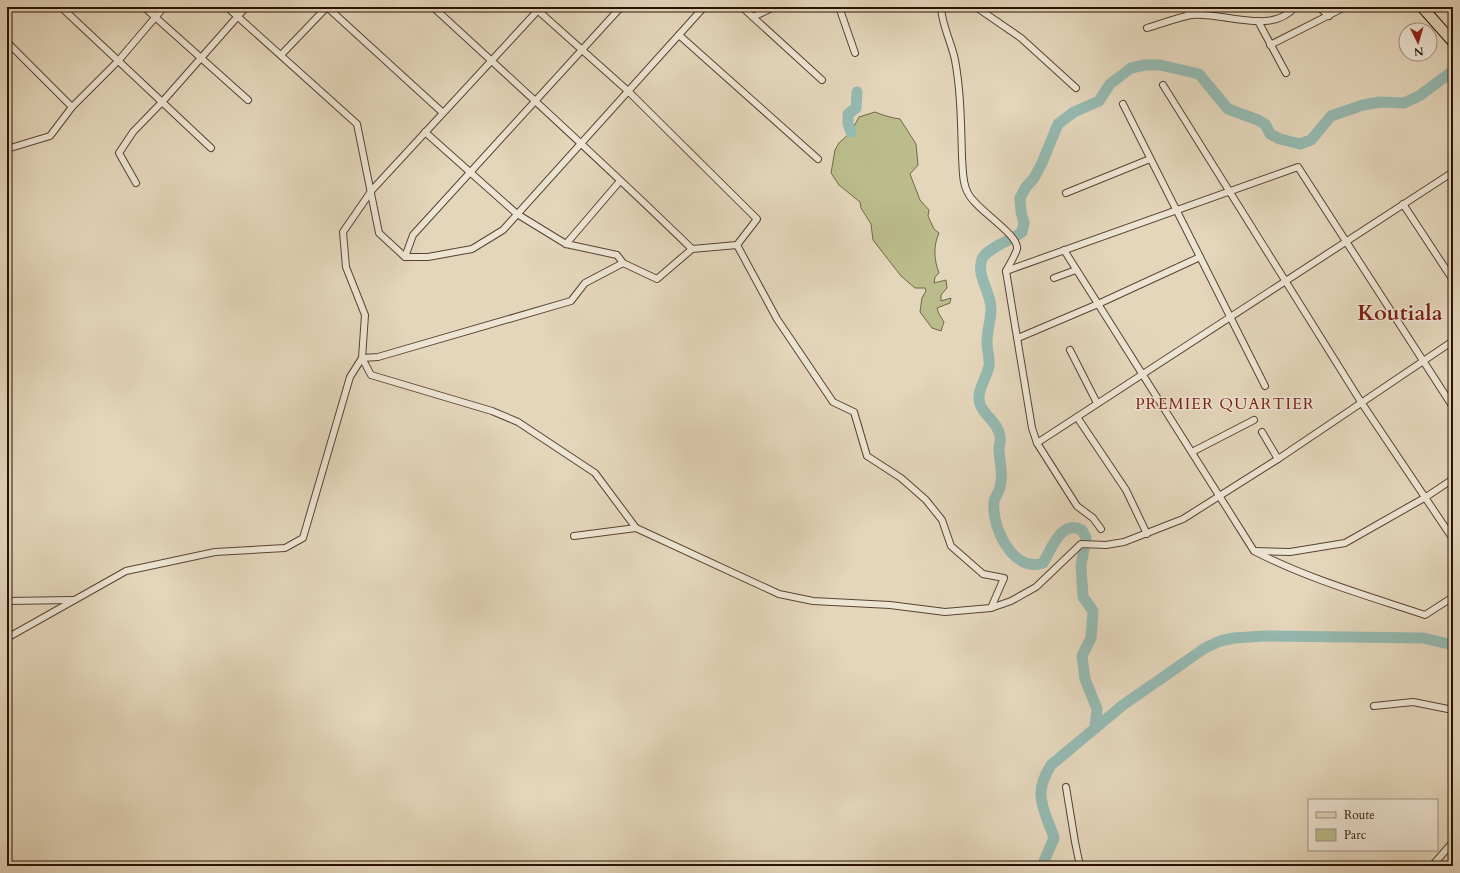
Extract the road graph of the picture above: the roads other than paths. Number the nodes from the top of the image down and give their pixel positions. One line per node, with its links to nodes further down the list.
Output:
1 (61, 7): 36 (street)
2 (144, 7): 24 (street)
3 (164, 7): 24 (street)
4 (228, 7): 22 (street)
5 (246, 7): 22 (street)
6 (327, 7): 34 (street); 48 (street)
7 (433, 7): 37 (street)
8 (621, 7): 32 (street)
9 (704, 7): 28 (street)
10 (742, 7): 25 (street)
11 (774, 7): 25 (street)
12 (839, 7): 33 (street)
13 (941, 7): 74 (street)
14 (976, 7): 41 (street)
15 (1183, 7): 21 (street)
16 (1295, 7): 26 (street)
17 (1319, 7): 23 (street)
18 (1345, 7): 23 (street)
19 (1422, 7): 30 (main road)
20 (538, 8): 32 (street); 37 (street)
21 (1192, 15): 26 (street); 27 (street)
22 (238, 16): 34 (street); 35 (street)
23 (1329, 16): 31 (street)
24 (155, 17): 35 (street); 36 (street)
25 (753, 17): 39 (street)
26 (1258, 22): 31 (street)
27 (1146, 28)
28 (679, 35): 42 (street); 54 (street)
29 (7, 42): 47 (street)
30 (1453, 42)
31 (1270, 45): 38 (street)
32 (581, 49): 42 (street); 45 (street)
33 (855, 54)
34 (281, 55): 59 (street)
35 (200, 57): 43 (street); 44 (street)
36 (119, 60): 44 (street); 47 (street)
37 (492, 61): 45 (street); 48 (street)
38 (1286, 73)
39 (822, 80)
40 (1163, 85): 60 (street)
41 (1076, 88)
42 (628, 91): 50 (street); 67 (street)
43 (248, 100)
44 (163, 101): 51 (street); 58 (street)
45 (534, 101): 50 (street); 55 (street)
46 (1123, 104): 53 (street)
47 (72, 107): 52 (street)
48 (442, 112): 49 (street)
49 (425, 132): 55 (street); 59 (street)
50 (580, 144): 57 (street); 64 (street)
51 (211, 148)
52 (7, 149)
53 (1150, 159): 61 (street); 63 (street)
54 (818, 160)
55 (470, 172): 64 (street); 70 (street)
56 (1453, 172): 62 (street)
57 (620, 181): 66 (street); 68 (street)
58 (136, 183)
59 (372, 190): 70 (street); 83 (street)
60 (1230, 191): 63 (street); 65 (street); 77 (street)
61 (1066, 193)
62 (1403, 204): 65 (street); 76 (street)
63 (1177, 210): 69 (street); 71 (street)
64 (517, 214): 66 (street); 70 (street)
65 (1346, 240): 77 (street); 84 (street)
66 (566, 244): 72 (street)
67 (737, 246): 68 (street); 108 (street)
68 (692, 249): 72 (street)
69 (1064, 250): 73 (street); 74 (street)
70 (406, 257)
71 (1200, 257): 78 (street); 79 (street)
72 (624, 263): 83 (street)
73 (1076, 270): 75 (street); 78 (street)
74 (1006, 271): 80 (street)
75 (1054, 278)
76 (1453, 280)
77 (1285, 281): 79 (street); 87 (street)
78 (1098, 304): 80 (street); 85 (street)
79 (1230, 316): 85 (street); 86 (street)
80 (1018, 338): 93 (street)
81 (1453, 341): 84 (street)
82 (1070, 350): 88 (street)
83 (362, 358): 99 (street); 106 (street)
84 (1424, 361): 87 (street); 89 (street)
85 (1142, 374): 88 (street); 94 (street)
86 (1265, 386)
87 (1361, 402): 95 (street); 98 (street)
88 (1097, 403): 90 (street)
89 (1453, 407)
90 (1077, 417): 93 (street); 101 (street)
91 (1254, 420): 94 (street)
92 (1262, 432): 95 (street)
93 (1037, 443): 100 (street)
94 (1192, 452): 97 (street)
95 (1278, 459): 97 (street)
96 (1453, 479): 98 (street)
97 (1220, 496): 101 (street); 104 (street)
98 (1426, 497): 103 (street); 104 (street)
99 (636, 528): 102 (street); 108 (street)
100 (1101, 529)
101 (1147, 534): 108 (street)
102 (574, 536)
103 (1453, 539)
104 (1254, 551): 105 (street)
105 (1453, 597)
106 (75, 600): 107 (street); 109 (street)
107 (7, 601)
108 (991, 608)
109 (7, 638)
110 (1374, 706): 111 (street)
111 (1453, 710)
112 (1066, 787): 114 (street)
113 (1453, 842): 115 (street)
114 (1080, 866)
115 (1432, 866)

